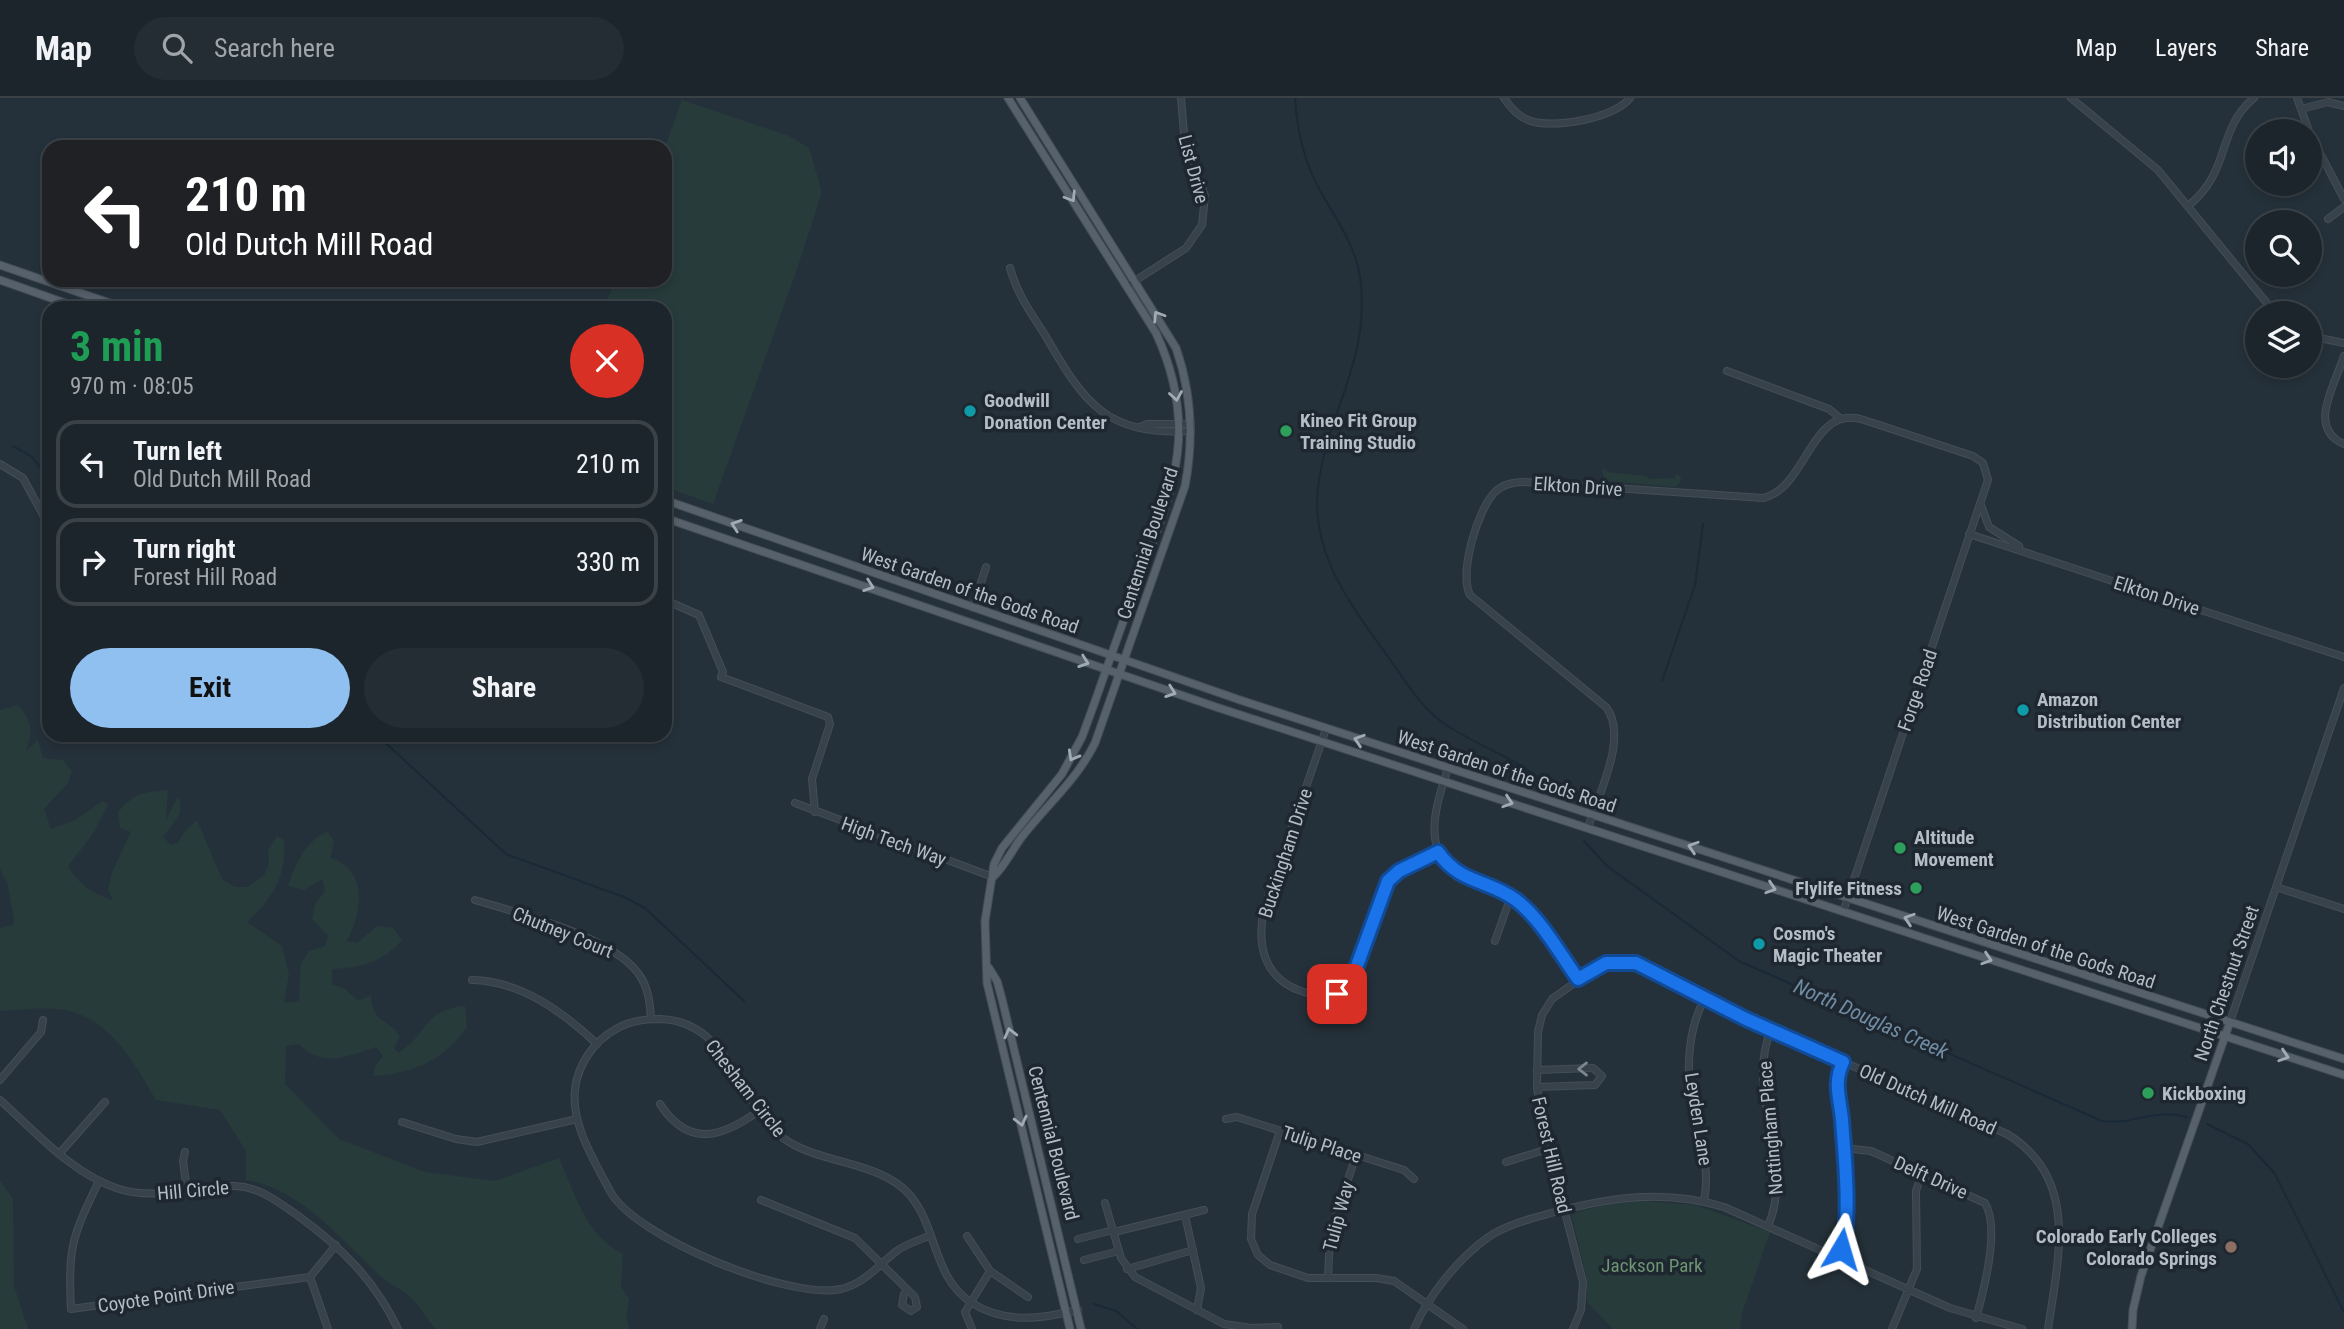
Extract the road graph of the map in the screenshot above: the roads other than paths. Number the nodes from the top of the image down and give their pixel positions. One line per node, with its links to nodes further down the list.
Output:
1 (1008, 98): 10 (main road, Centennial Boulevard)
2 (1020, 98): 15 (main road, Centennial Boulevard)
3 (1181, 98): 24 (street, List Drive)
4 (1630, 98): 9 (street)
5 (2071, 98): 17 (street)
6 (2254, 98): 17 (street)
7 (2297, 98): 12 (street)
8 (2326, 100): 11 (street); 12 (street)
9 (1506, 101)
10 (1013, 106): 15 (main road); 25 (main road, Centennial Boulevard, one-way to 25)
11 (2344, 106)
12 (2301, 109): 13 (street)
13 (2304, 119)
14 (2322, 157): 16 (street)
15 (1066, 170): 24 (main road, Centennial Boulevard)
16 (2344, 198)
17 (2188, 206): 29 (street)
18 (2344, 207): 19 (street)
19 (2328, 219)
20 (0, 265): 23 (main road)
21 (1010, 268): 35 (street)
22 (0, 280): 27 (main road)
23 (42, 280)
24 (1136, 281): 25 (street, List Drive); 36 (main road, Centennial Boulevard, one-way to 24)
25 (1127, 286): 35 (main road, Centennial Boulevard, one-way to 35)
26 (63, 287): 28 (main road)
27 (59, 301)
28 (104, 301)
29 (2265, 301)
30 (2322, 338): 31 (street)
31 (2344, 342)
32 (2344, 356): 37 (street)
33 (1727, 371): 34 (street)
34 (1840, 418): 40 (street, Forge Road); 62 (street, Elkton Drive)
35 (1180, 428): 36 (street); 50 (main road, Centennial Boulevard)
36 (1191, 428): 52 (main road, Centennial Boulevard)
37 (2344, 444)
38 (0, 464): 41 (street)
39 (672, 502): 47 (main road, West Garden of the Gods Road, one-way to 39)
40 (1981, 502): 43 (street, Forge Road); 45 (street)
41 (42, 513)
42 (672, 520): 44 (main road, West Garden of the Gods Road)
43 (1969, 534): 45 (street, Elkton Drive); 68 (street, Forge Road)
44 (765, 550): 47 (main road); 53 (main road, West Garden of the Gods Road, one-way to 53)
45 (2043, 557): 51 (street, Elkton Drive)
46 (986, 567): 49 (street)
47 (878, 575): 49 (main road, West Garden of the Gods Road)
48 (672, 603): 61 (street)
49 (973, 608): 50 (main road, West Garden of the Gods Road)
50 (1111, 656): 52 (main road, West Garden of the Gods Road); 53 (main road, Centennial Boulevard)
51 (2344, 657)
52 (1124, 661): 54 (main road, Centennial Boulevard); 56 (main road, West Garden of the Gods Road)
53 (1107, 670): 54 (main road, West Garden of the Gods Road); 65 (main road, Centennial Boulevard, one-way to 65)
54 (1119, 674): 57 (main road, West Garden of the Gods Road, one-way to 57); 65 (main road, Centennial Boulevard)
55 (2343, 692): 66 (street, North Chestnut Street)
56 (1326, 729): 57 (street, Buckingham Drive); 58 (main road, West Garden of the Gods Road, one-way to 56)
57 (1322, 742): 59 (main road, West Garden of the Gods Road); 64 (street, Buckingham Drive)
58 (1447, 768): 59 (street); 62 (main road, West Garden of the Gods Road)
59 (1443, 781): 63 (main road, West Garden of the Gods Road, one-way to 63); 64 (street)
60 (795, 803): 61 (street, High Tech Way)
61 (815, 812): 65 (street, High Tech Way)
62 (1592, 814): 63 (street, Elkton Drive); 68 (main road, West Garden of the Gods Road, one-way to 62)
63 (1588, 828): 71 (main road, West Garden of the Gods Road, one-way to 71)
64 (1438, 852): 67 (street)
65 (993, 877): 73 (main road, Centennial Boulevard)
66 (2276, 887): 70 (street); 79 (street, North Chestnut Street)
67 (1511, 896): 72 (street); 74 (street)
68 (1847, 898): 71 (street, Forge Road); 79 (main road, West Garden of the Gods Road, one-way to 68)
69 (475, 900): 77 (street, Chutney Court)
70 (2344, 909)
71 (1843, 912): 81 (main road, West Garden of the Gods Road, one-way to 81)
72 (1496, 941)
73 (988, 968): 133 (main road, Centennial Boulevard, one-way to 73); 135 (main road, Centennial Boulevard, one-way to 135)
74 (1578, 979): 76 (street, Old Dutch Mill Road); 85 (street, Forest Hill Road)
75 (472, 981): 82 (street)
76 (1705, 998): 80 (street, Old Dutch Mill Road); 108 (street, Leyden Lane)
77 (651, 1019): 82 (street, Chesham Circle); 92 (street, Chesham Circle)
78 (43, 1020): 87 (street)
79 (2230, 1022): 81 (main road, North Chestnut Street); 83 (main road, West Garden of the Gods Road)
80 (1771, 1030): 84 (street, Old Dutch Mill Road); 113 (street, Nottingham Place)
81 (2225, 1037): 86 (main road, West Garden of the Gods Road, one-way to 86); 151 (main road, North Chestnut Street)
82 (597, 1044): 93 (street, Chesham Circle)
83 (2344, 1059)
84 (1843, 1062): 97 (street); 150 (street, Old Dutch Mill Road)
85 (1537, 1070): 88 (street, Forest Hill Road); 88 (street, one-way to 85)
86 (2344, 1075)
87 (0, 1080)
88 (1537, 1087): 98 (street, Forest Hill Road)
89 (0, 1100): 100 (street, Hill Circle)
90 (105, 1102): 100 (street)
91 (660, 1104): 92 (street)
92 (760, 1110): 115 (street, Chesham Circle)
93 (576, 1119): 95 (street); 123 (street, Chesham Circle)
94 (1226, 1119): 96 (street, Tulip Place)
95 (402, 1122)
96 (1280, 1131): 101 (street, Tulip Place); 127 (street)
97 (1843, 1147): 103 (street, Delft Drive); 121 (street)
98 (1548, 1149): 102 (street); 111 (street, Forest Hill Road)
99 (185, 1152): 106 (street)
100 (60, 1153): 105 (street, Hill Circle)
101 (1356, 1155): 104 (street, Tulip Place); 127 (street, Tulip Way)
102 (1506, 1162)
103 (1922, 1172): 129 (street); 137 (street, Delft Drive)
104 (1414, 1179)
105 (99, 1181): 106 (street, Hill Circle); 126 (street, Coyote Point Drive)
106 (187, 1192): 118 (street, Hill Circle)
107 (761, 1200): 123 (street)
108 (1704, 1201): 111 (street); 113 (street)
109 (1105, 1203): 114 (street)
110 (1204, 1210): 112 (street)
111 (1564, 1210): 132 (street); 147 (street, Forest Hill Road)
112 (1185, 1215): 114 (street); 119 (street)
113 (1768, 1226): 121 (street)
114 (1114, 1231): 117 (street); 120 (street)
115 (929, 1236): 123 (street, Chesham Circle); 131 (street, Chesham Circle)
116 (967, 1236): 125 (street)
117 (1078, 1239)
118 (336, 1245): 126 (street); 140 (street, Hill Circle)
119 (1193, 1250): 124 (street); 134 (street)
120 (1119, 1251): 122 (street); 124 (street)
121 (1838, 1257): 129 (street)
122 (1084, 1260)
123 (883, 1264): 128 (street)
124 (1127, 1269): 134 (street)
125 (990, 1271): 130 (street); 131 (street)
126 (310, 1277): 139 (street)
127 (1328, 1279): 132 (street)
128 (908, 1290)
129 (1909, 1290): 137 (street); 148 (street)
130 (1028, 1297)
131 (970, 1301): 135 (street, Chesham Circle); 142 (street)
132 (1428, 1305): 145 (street); 146 (street)
133 (1077, 1308): 135 (street, Chesham Circle); 144 (main road, Centennial Boulevard)
134 (1197, 1310): 138 (street)
135 (1067, 1313): 143 (main road, Centennial Boulevard)
136 (824, 1318): 141 (street)
137 (1976, 1318): 149 (street)
138 (1278, 1326)
139 (328, 1329)
140 (398, 1329)
141 (820, 1329)
142 (972, 1329)
143 (1070, 1329)
144 (1081, 1329)
145 (1414, 1329)
146 (1463, 1329)
147 (1573, 1329)
148 (1892, 1329)
149 (2022, 1329)
150 (2048, 1329)
151 (2132, 1329)

